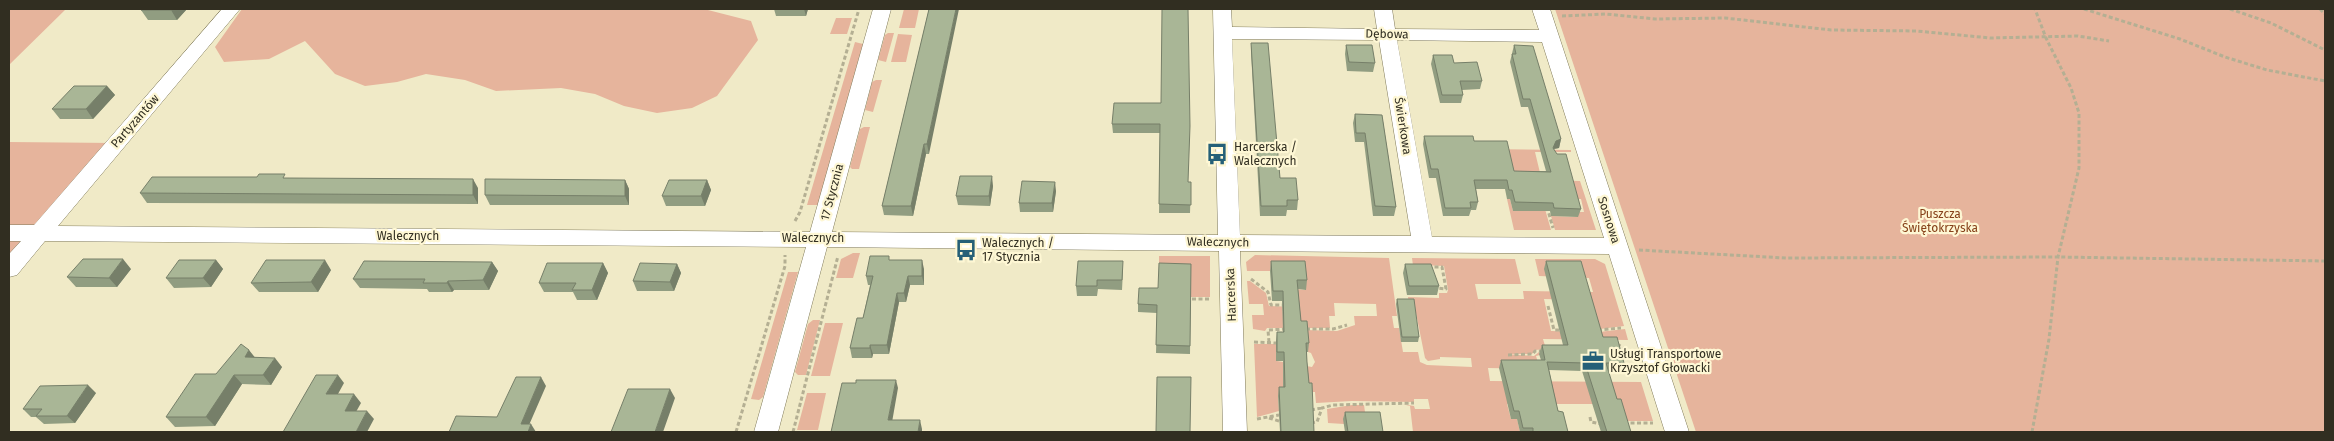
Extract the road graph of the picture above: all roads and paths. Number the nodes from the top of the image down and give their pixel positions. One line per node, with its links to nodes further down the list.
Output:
1 (231, 9): 22 (street, Partyzantów)
2 (882, 9): 24 (street, 17 Stycznia)
3 (1222, 9): 11 (street, Harcerska)
4 (1384, 9): 12 (street, Świerkowa)
5 (2035, 9): 14 (path)
6 (2084, 9): 17 (path)
7 (2230, 9): 16 (path)
8 (2320, 9): 10 (path)
9 (1542, 12): 13 (street, Sosnowa); 14 (path)
10 (2325, 14)
11 (1223, 33): 12 (street, Dębowa); 25 (street, Harcerska)
12 (1388, 34): 13 (street, Dębowa); 26 (street, Świerkowa)
13 (1550, 36): 19 (street, Sosnowa)
14 (2046, 38): 15 (path); 28 (path)
15 (2109, 41)
16 (2325, 50)
17 (2325, 80)
18 (1567, 155): 19 (street)
19 (1588, 155): 27 (street, Sosnowa)
20 (1545, 200): 23 (path)
21 (9, 233): 22 (street, Walecznych)
22 (39, 233): 24 (street, Walecznych); 30 (street, Partyzantów)
23 (1554, 233)
24 (819, 238): 25 (street, Walecznych); 63 (street, 17 Stycznia)
25 (1229, 243): 26 (street, Walecznych); 62 (street, Harcerska)
26 (1422, 244): 27 (street, Walecznych)
27 (1617, 246): 28 (path); 64 (street, Sosnowa)
28 (2058, 257): 29 (path); 65 (path)
29 (2325, 262)
30 (9, 269)
31 (1424, 271): 33 (path)
32 (1243, 278): 36 (path)
33 (1435, 288)
34 (1192, 299): 35 (path)
35 (1217, 299)
36 (1293, 305)
37 (1548, 306): 42 (path)
38 (1347, 325): 41 (path)
39 (1624, 328): 43 (path)
40 (1294, 329): 45 (path)
41 (1304, 329)
42 (1563, 330)
43 (1591, 330)
44 (1246, 342): 45 (path)
45 (1269, 342): 46 (path)
46 (1276, 343)
47 (1612, 343): 49 (path)
48 (1551, 351): 50 (path)
49 (1637, 351)
50 (1508, 355)
51 (1414, 403): 52 (path)
52 (1322, 408): 53 (path); 58 (path)
53 (1311, 410)
54 (1279, 415): 56 (path)
55 (1590, 417): 60 (path)
56 (1268, 418): 57 (path); 62 (path)
57 (1286, 422)
58 (1306, 423)
59 (1643, 423): 61 (path)
60 (1604, 424)
61 (1614, 424)
62 (1242, 426)
63 (766, 432)
64 (1677, 432)
65 (2032, 432)

